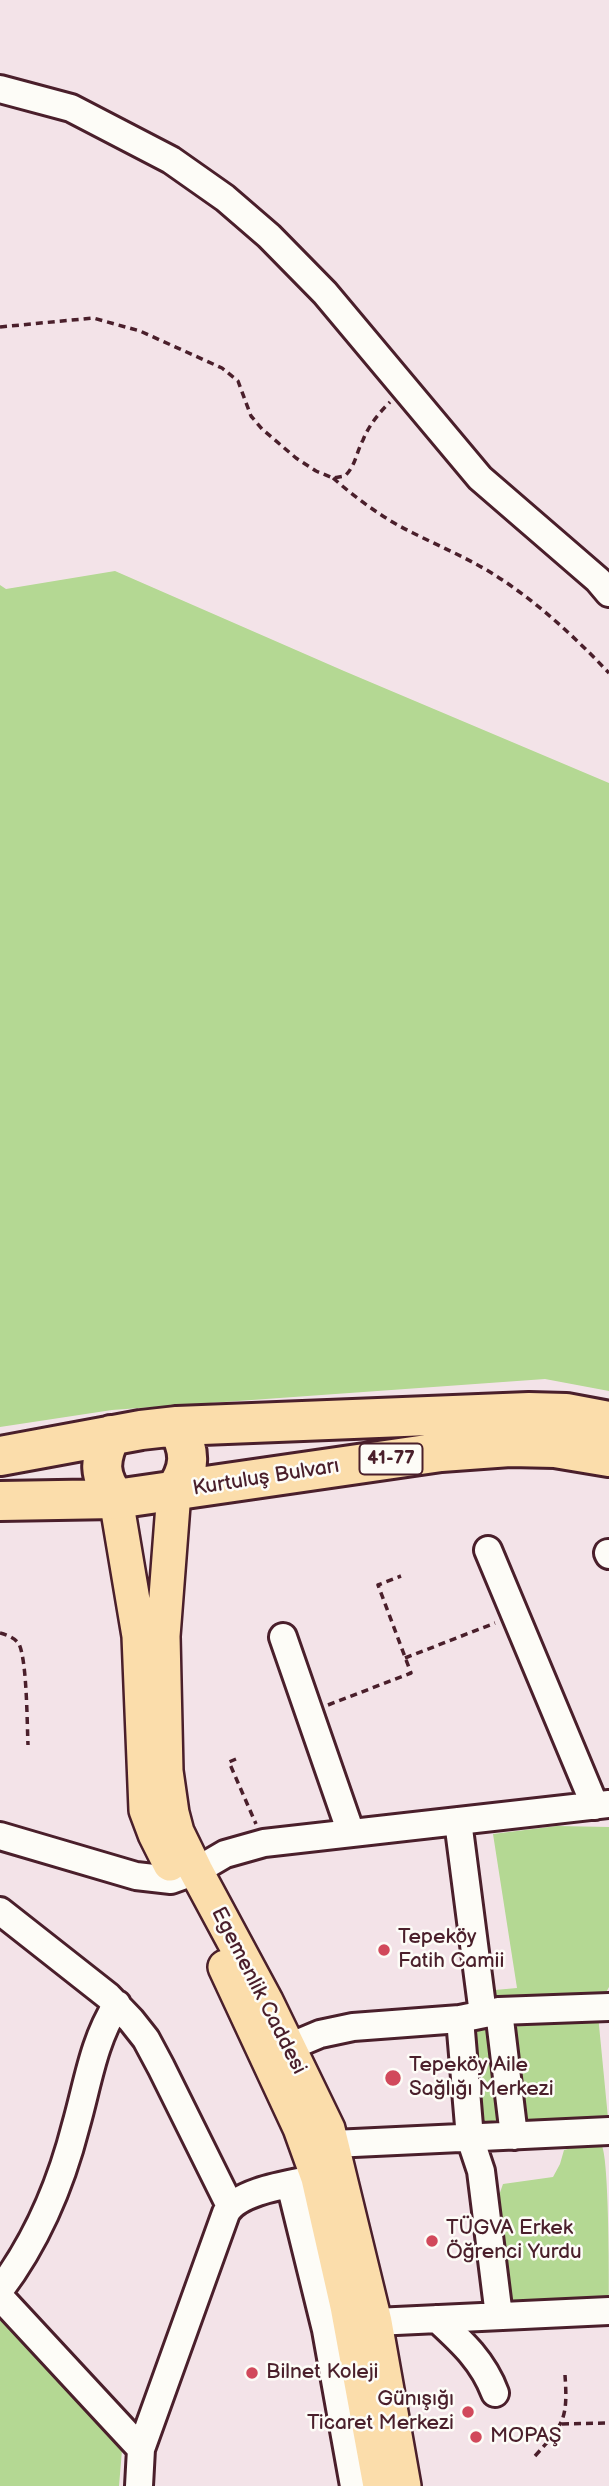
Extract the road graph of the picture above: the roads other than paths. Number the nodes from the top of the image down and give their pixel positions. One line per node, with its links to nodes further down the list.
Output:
1 (0, 89): 2 (street)
2 (609, 593)
3 (609, 1421): 4 (highway, 41-77)
4 (177, 1426): 5 (highway); 8 (highway)
5 (111, 1435): 6 (highway); 9 (highway)
6 (0, 1456)
7 (609, 1457): 8 (highway, Kurtuluş Bulvarı / 41-77)
8 (174, 1492): 9 (highway); 17 (main road, Egemenlik Caddesi)
9 (116, 1499): 10 (highway); 17 (main road, Egemenlik Caddesi)
10 (0, 1501)
11 (488, 1550): 13 (street)
12 (284, 1637): 15 (street)
13 (602, 1805): 14 (street)
14 (458, 1821): 15 (street); 21 (street)
15 (351, 1833): 17 (street)
16 (0, 1836): 17 (street)
17 (187, 1875): 22 (main road, Egemenlik Caddesi); 27 (main road, Egemenlik Caddesi)
18 (0, 1912): 19 (street)
19 (117, 2004): 28 (street); 29 (street)
20 (609, 2007): 21 (street)
21 (481, 2014): 22 (street); 24 (street); 25 (street)
22 (289, 2048): 26 (main road, Egemenlik Caddesi)
23 (609, 2131): 24 (street)
24 (514, 2136): 25 (street)
25 (470, 2138): 26 (street); 32 (street)
26 (333, 2144): 34 (main road, Egemenlik Caddesi)
27 (304, 2181): 28 (street); 38 (street); 39 (main road, Egemenlik Caddesi)
28 (230, 2206): 36 (street)
29 (0, 2290)
30 (0, 2297): 36 (street)
31 (609, 2311): 32 (street)
32 (499, 2316): 33 (street)
33 (437, 2319): 34 (street); 35 (street)
34 (375, 2322): 40 (main road, Egemenlik Caddesi)
35 (495, 2393)
36 (141, 2449): 37 (street)
37 (139, 2486)
38 (354, 2486)
39 (380, 2486)
40 (404, 2486)

